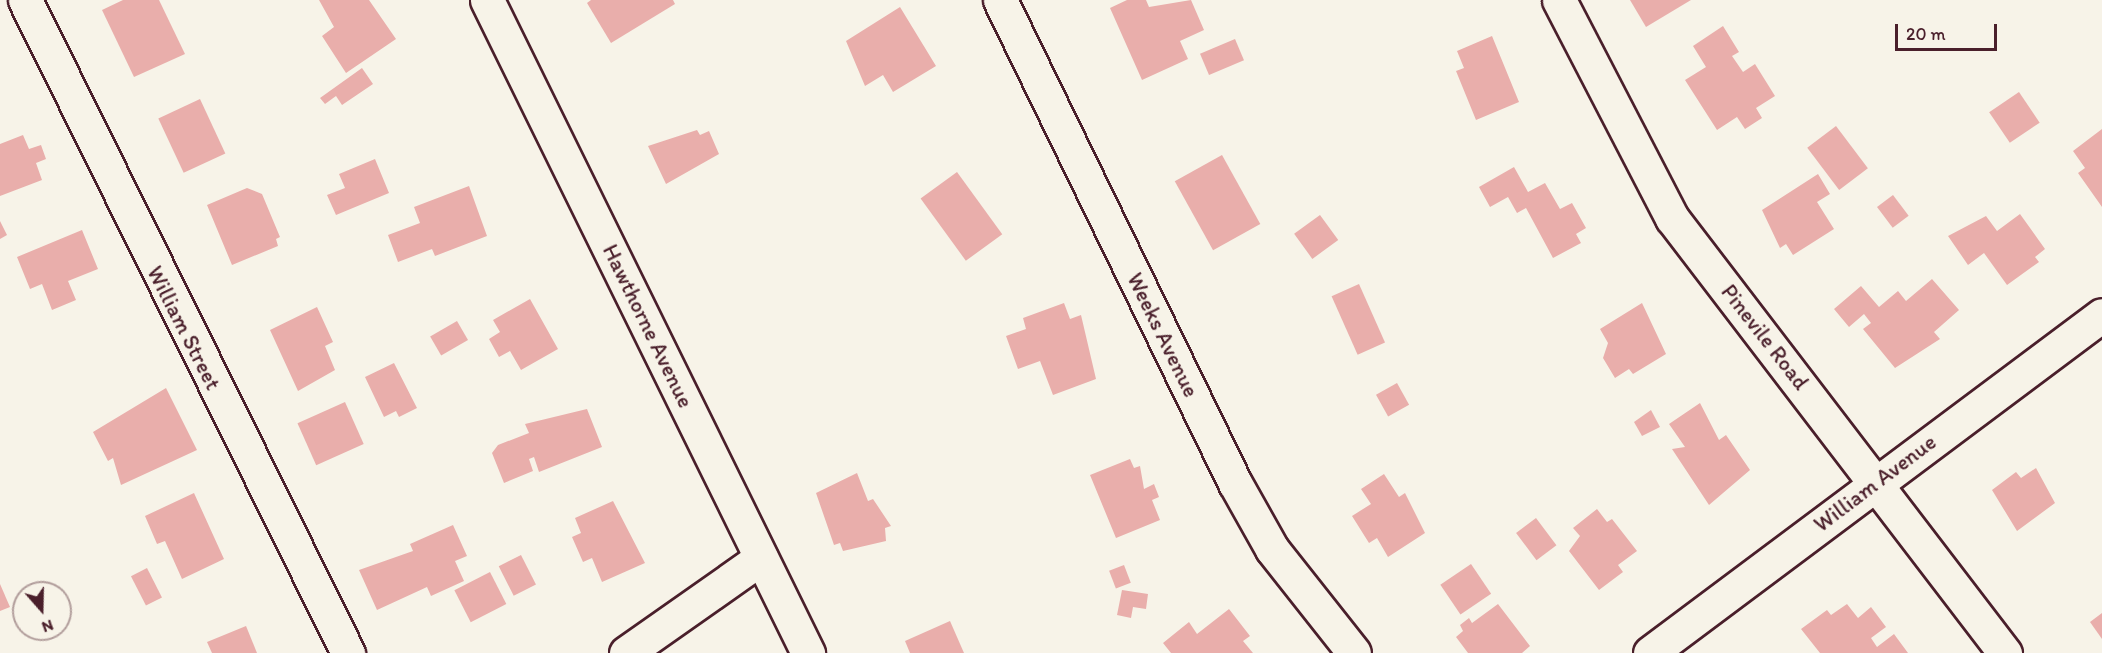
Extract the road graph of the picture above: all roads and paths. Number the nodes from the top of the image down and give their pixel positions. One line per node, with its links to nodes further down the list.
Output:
1 (25, 0): 8 (street, William Street)
2 (487, 0): 7 (street, Hawthorne Avenue)
3 (1000, 0): 11 (street, Weeks Avenue)
4 (1558, 0): 6 (street, Pinevile Road)
5 (2102, 315): 6 (street, William Avenue)
6 (1878, 481): 12 (street, William Avenue); 13 (street, Pinevile Road)
7 (762, 558): 9 (street); 10 (street, Hawthorne Avenue)
8 (348, 653)
9 (626, 653)
10 (808, 653)
11 (1354, 653)
12 (1650, 653)
13 (2005, 653)

